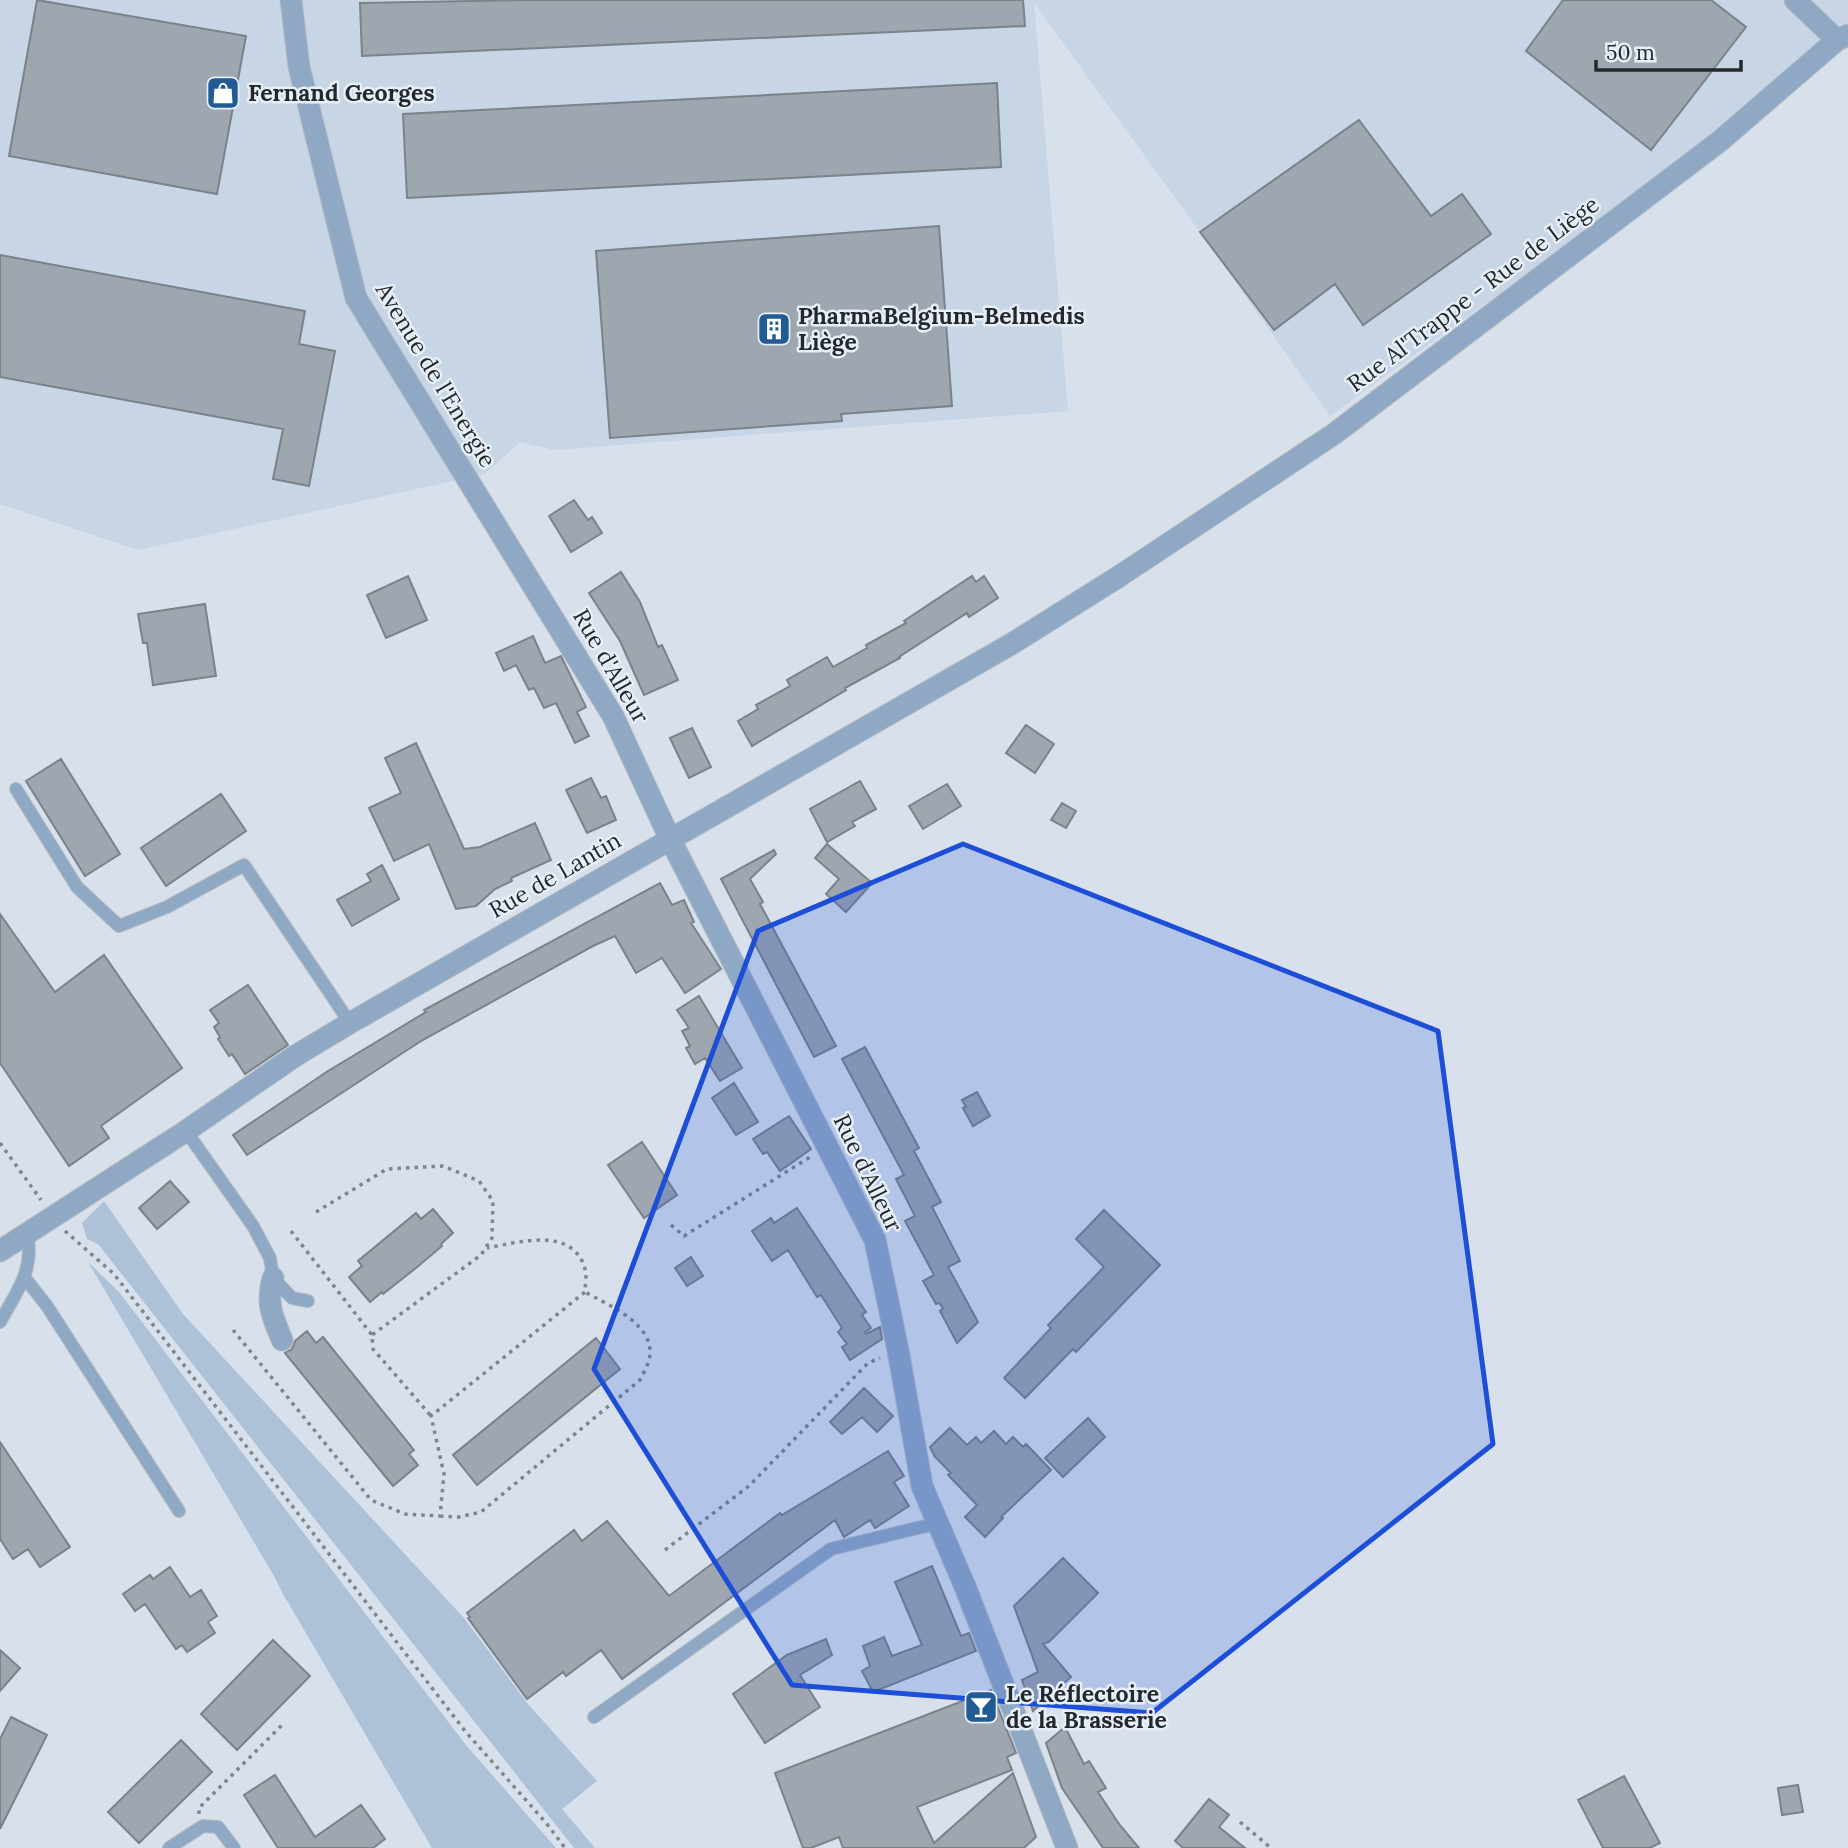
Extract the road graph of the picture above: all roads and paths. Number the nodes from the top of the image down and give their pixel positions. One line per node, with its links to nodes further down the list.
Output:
1 (292, 0): 4 (street, Avenue de l'Energie)
2 (1795, 0): 3 (street)
3 (1842, 38): 5 (street, Rue Al'Trappe - Rue de Liège)
4 (520, 562): 7 (street, Rue d'Alleur)
5 (1118, 577): 7 (street, Rue de Lantin)
6 (16, 789): 8 (lane)
7 (670, 839): 8 (street, Rue de Lantin); 11 (street, Rue d'Alleur)
8 (349, 1023): 9 (street, Rue de Lantin)
9 (186, 1131): 13 (street, Rue de Lantin); 20 (lane)
10 (0, 1143): 13 (path)
11 (827, 1147): 14 (path); 27 (street, Rue d'Alleur)
12 (316, 1212): 17 (path)
13 (54, 1216): 16 (street, Rue de Lantin); 39 (path)
14 (671, 1225)
15 (291, 1231): 25 (path)
16 (27, 1233): 18 (street, Rue de Lantin); 19 (lane)
17 (486, 1248): 21 (path); 25 (path)
18 (0, 1251)
19 (25, 1278): 23 (lane); 29 (lane)
20 (273, 1278): 22 (lane); 26 (street)
21 (584, 1292): 28 (path); 30 (path)
22 (308, 1301)
23 (0, 1322)
24 (233, 1330): 30 (path)
25 (372, 1335): 28 (path)
26 (282, 1340)
27 (898, 1350): 31 (street, Rue d'Alleur); 32 (path)
28 (431, 1416): 30 (path)
29 (179, 1511)
30 (440, 1516)
31 (938, 1524): 33 (lane); 40 (street, Rue d'Alleur)
32 (665, 1550)
33 (594, 1717)
34 (282, 1724): 36 (path)
35 (1240, 1822): 41 (path)
36 (197, 1830): 37 (lane); 38 (lane)
37 (169, 1848)
38 (234, 1848)
39 (565, 1848)
40 (1067, 1848)
41 (1271, 1848)

